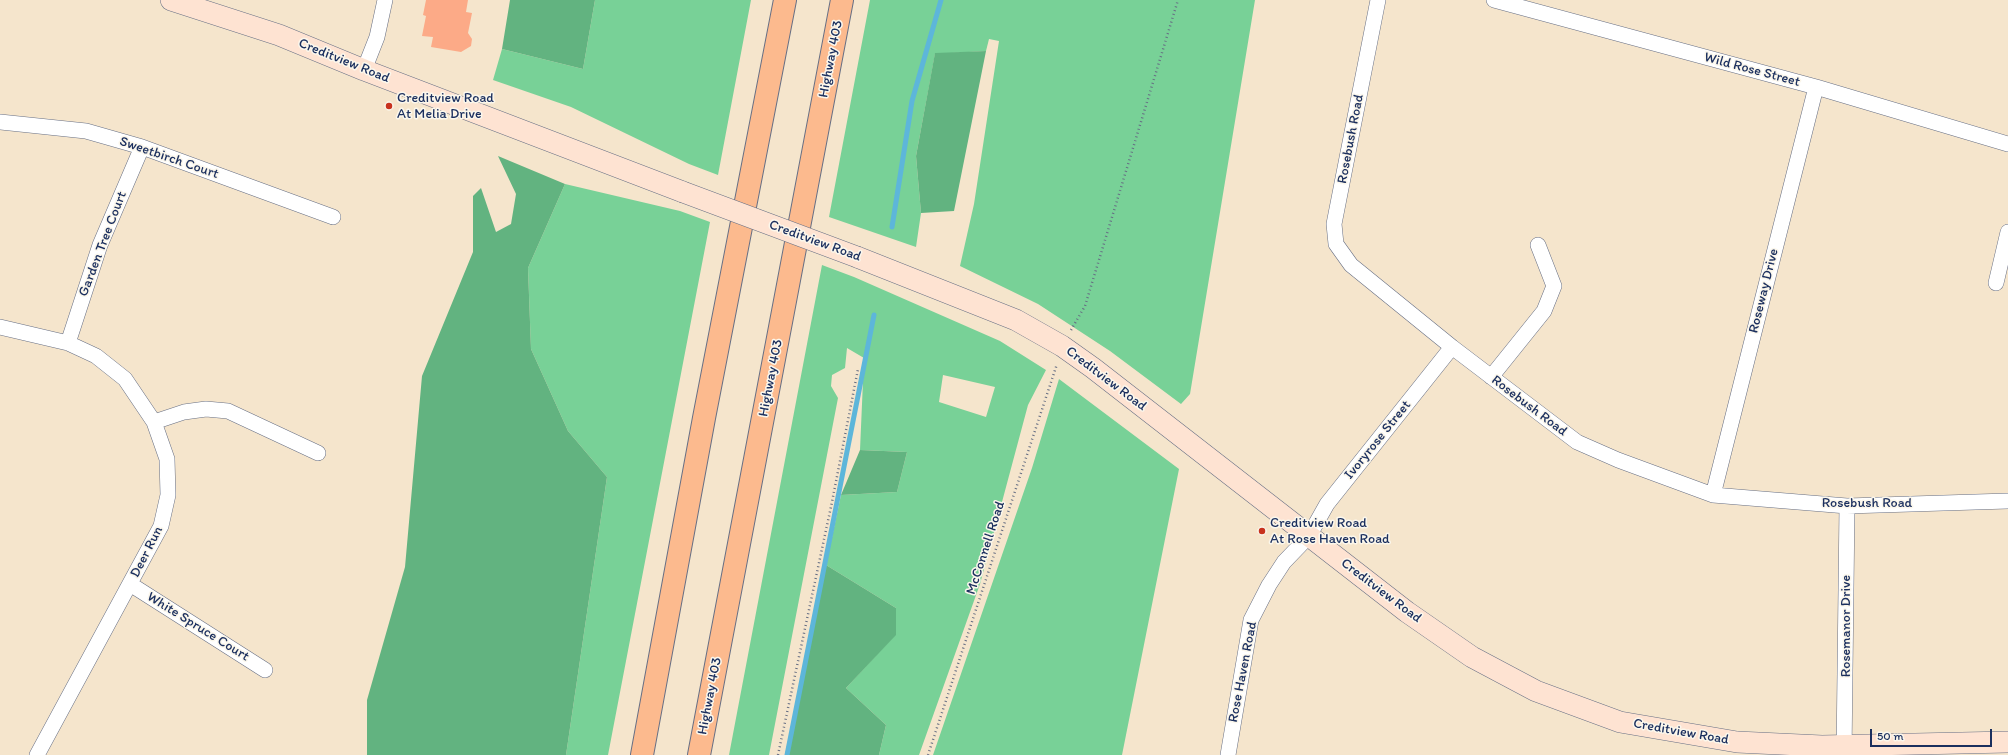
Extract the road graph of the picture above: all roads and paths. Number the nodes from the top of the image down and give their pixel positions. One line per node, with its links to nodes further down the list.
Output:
1 (171, 0): 8 (main road, Creditview Road)
2 (385, 0): 8 (street)
3 (784, 0): 34 (highway)
4 (842, 0): 35 (highway, Highway 403)
5 (1178, 0): 19 (path, McConnell Road)
6 (1378, 0): 20 (street, Rosebush Road)
7 (1494, 0): 9 (street, Wild Rose Street)
8 (364, 70): 19 (main road, Creditview Road, bridge)
9 (1816, 87): 11 (street, Wild Rose Street); 25 (street, Roseway Drive)
10 (0, 122): 12 (street, Sweetbirch Court)
11 (2008, 144)
12 (142, 147): 13 (street, Sweetbirch Court); 18 (street, Garden Tree Court)
13 (333, 217)
14 (2008, 232): 16 (street)
15 (1538, 245): 22 (street)
16 (1996, 283)
17 (0, 327): 18 (street, Deer Run)
18 (68, 343): 23 (street, Deer Run)
19 (1062, 346): 28 (main road, Creditview Road); 37 (path, McConnell Road)
20 (1452, 347): 22 (street, Rosebush Road); 28 (street, Ivoryrose Street)
21 (858, 369): 36 (path)
22 (1491, 377): 25 (street, Rosebush Road)
23 (154, 422): 24 (street); 29 (street, Deer Run)
24 (318, 453)
25 (1713, 495): 27 (street, Rosebush Road)
26 (2008, 501): 27 (street, Rosebush Road)
27 (1847, 506): 32 (street, Rosemanor Drive)
28 (1309, 536): 32 (main road, Creditview Road); 38 (street, Rose Haven Road)
29 (130, 584): 30 (street, White Spruce Court); 33 (street, Deer Run)
30 (265, 670)
31 (2008, 742): 32 (main road, Creditview Road)
32 (1844, 750)
33 (37, 755)
34 (642, 755)
35 (699, 755)
36 (778, 755)
37 (928, 755)
38 (1228, 755)

